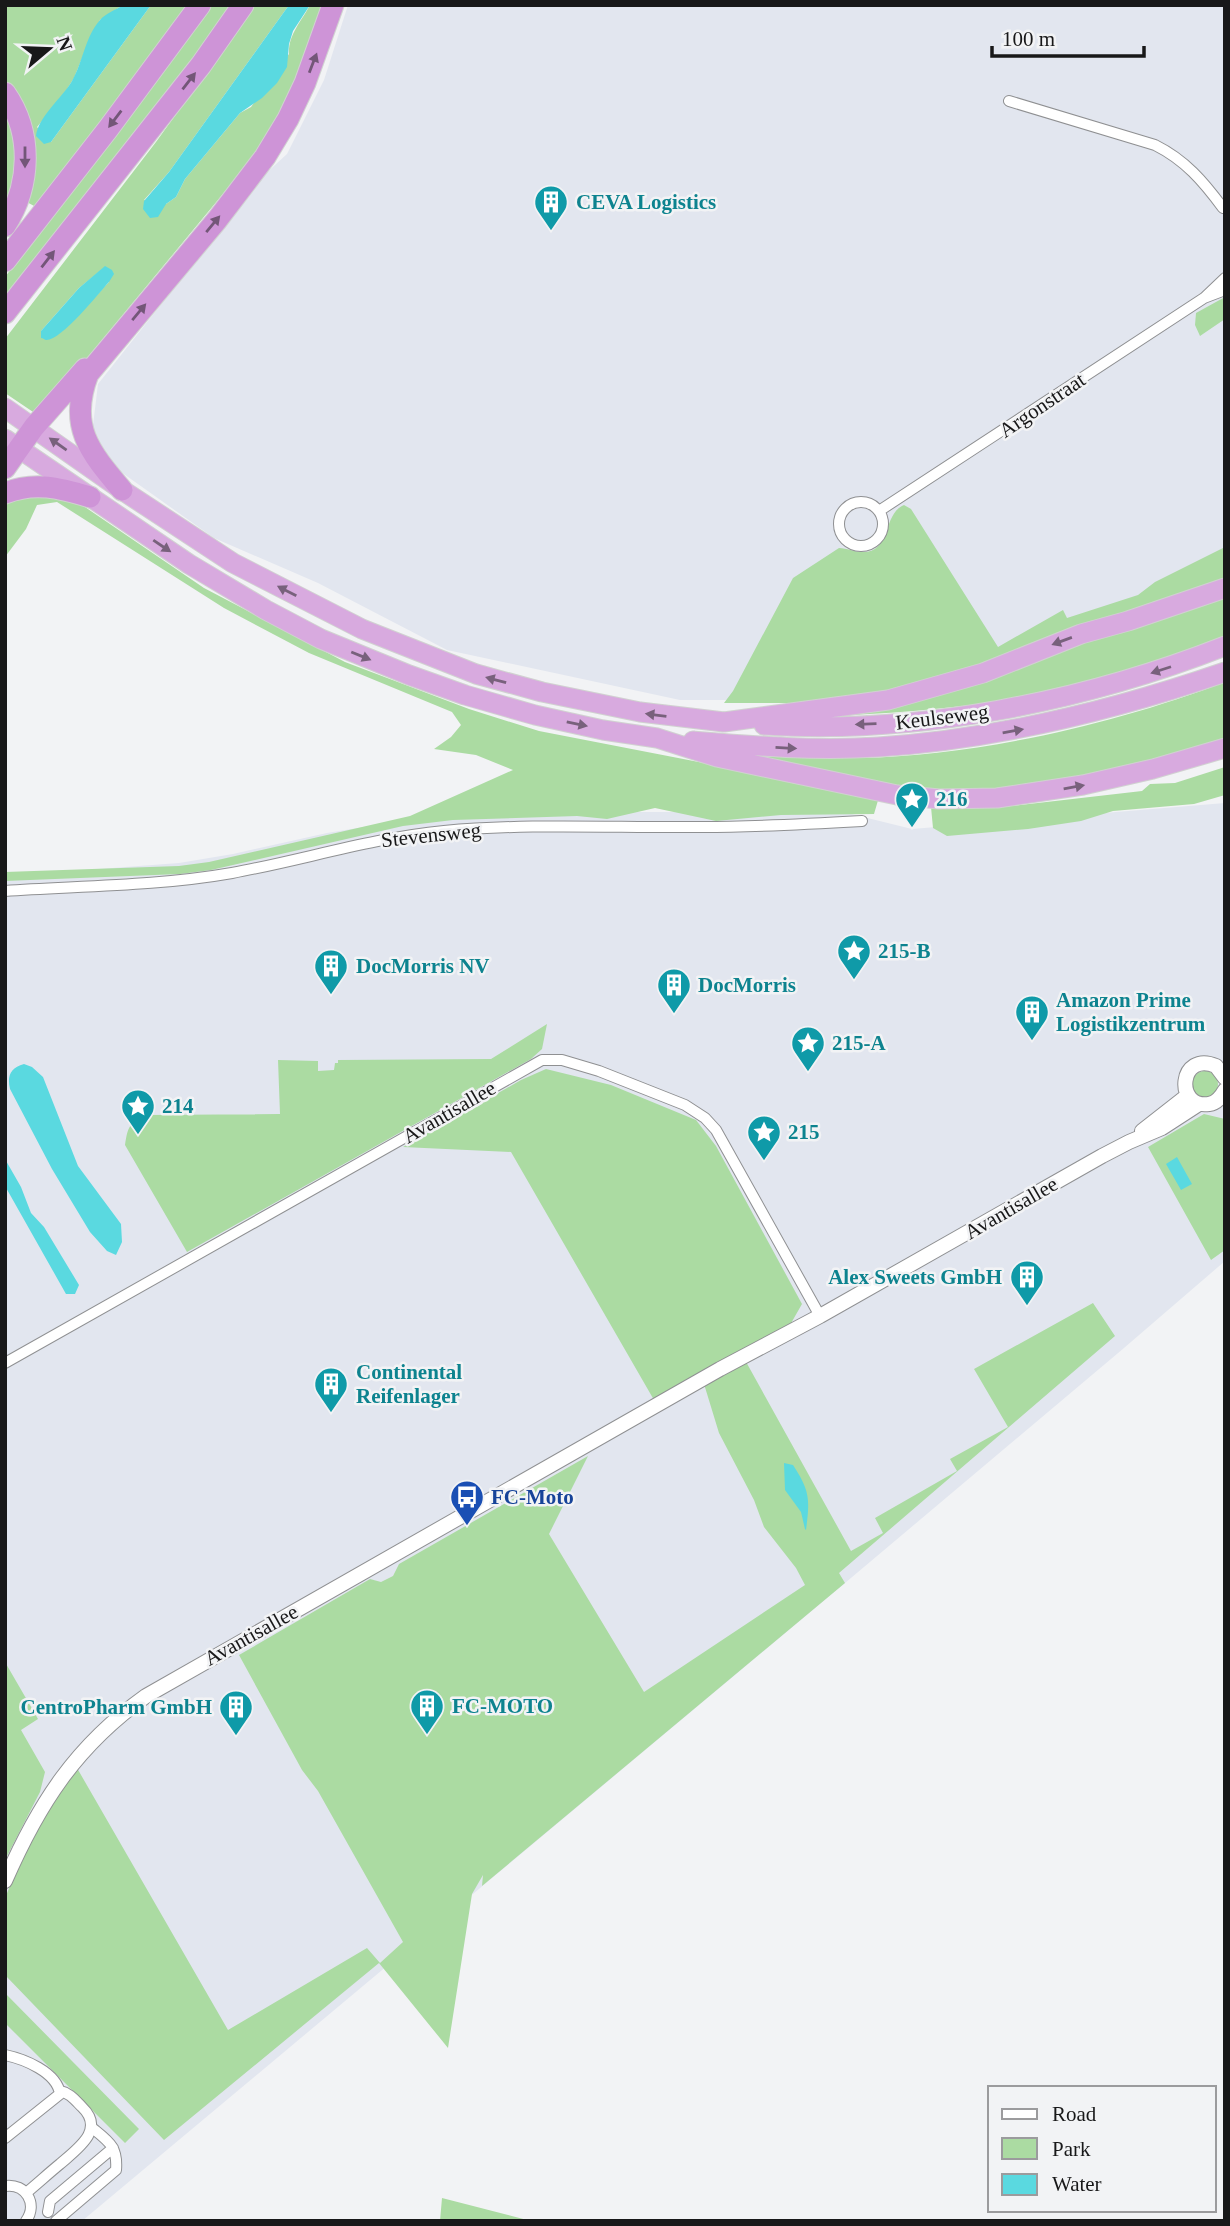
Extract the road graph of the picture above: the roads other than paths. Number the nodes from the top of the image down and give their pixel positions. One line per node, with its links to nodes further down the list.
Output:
1 (200, 5): 8 (highway, one-way to 8)
2 (243, 5): 12 (highway, one-way to 2)
3 (333, 5): 13 (highway, one-way to 3)
4 (5, 93): 7 (highway, one-way to 7)
5 (1009, 101): 6 (street)
6 (1224, 210)
7 (5, 226)
8 (5, 261)
9 (1225, 278): 11 (street, Argonstraat)
10 (1225, 289): 11 (street, Argonstraat)
11 (1204, 298): 21 (street, Argonstraat)
12 (5, 313)
13 (109, 348): 15 (highway); 18 (highway)
14 (5, 408): 15 (highway)
15 (34, 427): 16 (highway); 18 (highway, one-way to 15)
16 (12, 444): 17 (highway); 20 (highway)
17 (5, 468)
18 (122, 490): 25 (highway, one-way to 18)
19 (5, 493): 20 (highway)
20 (90, 497): 26 (highway, one-way to 26)
21 (880, 511): 21 (street)
22 (1225, 588): 25 (highway, one-way to 25)
23 (1225, 646): 25 (highway, Keulseweg, one-way to 25)
24 (1225, 673): 26 (highway, Keulseweg, one-way to 24)
25 (724, 722)
26 (657, 738): 27 (highway, one-way to 27)
27 (1225, 748)
28 (862, 821): 29 (street, Stevensweg)
29 (5, 891)
30 (1225, 1078): 32 (street)
31 (1223, 1097): 32 (street, Avantisallee)
32 (1194, 1099): 33 (street, Avantisallee)
33 (820, 1316): 34 (street, Avantisallee); 35 (street, Avantisallee)
34 (5, 1363)
35 (5, 1881)
36 (5, 2055): 37 (street)
37 (60, 2091): 38 (street); 39 (street)
38 (91, 2127): 40 (street); 42 (street)
39 (5, 2138)
40 (113, 2148): 44 (street); 44 (street)
41 (5, 2186): 42 (street)
42 (26, 2193): 43 (street)
43 (29, 2216): 44 (street)
44 (53, 2218)

